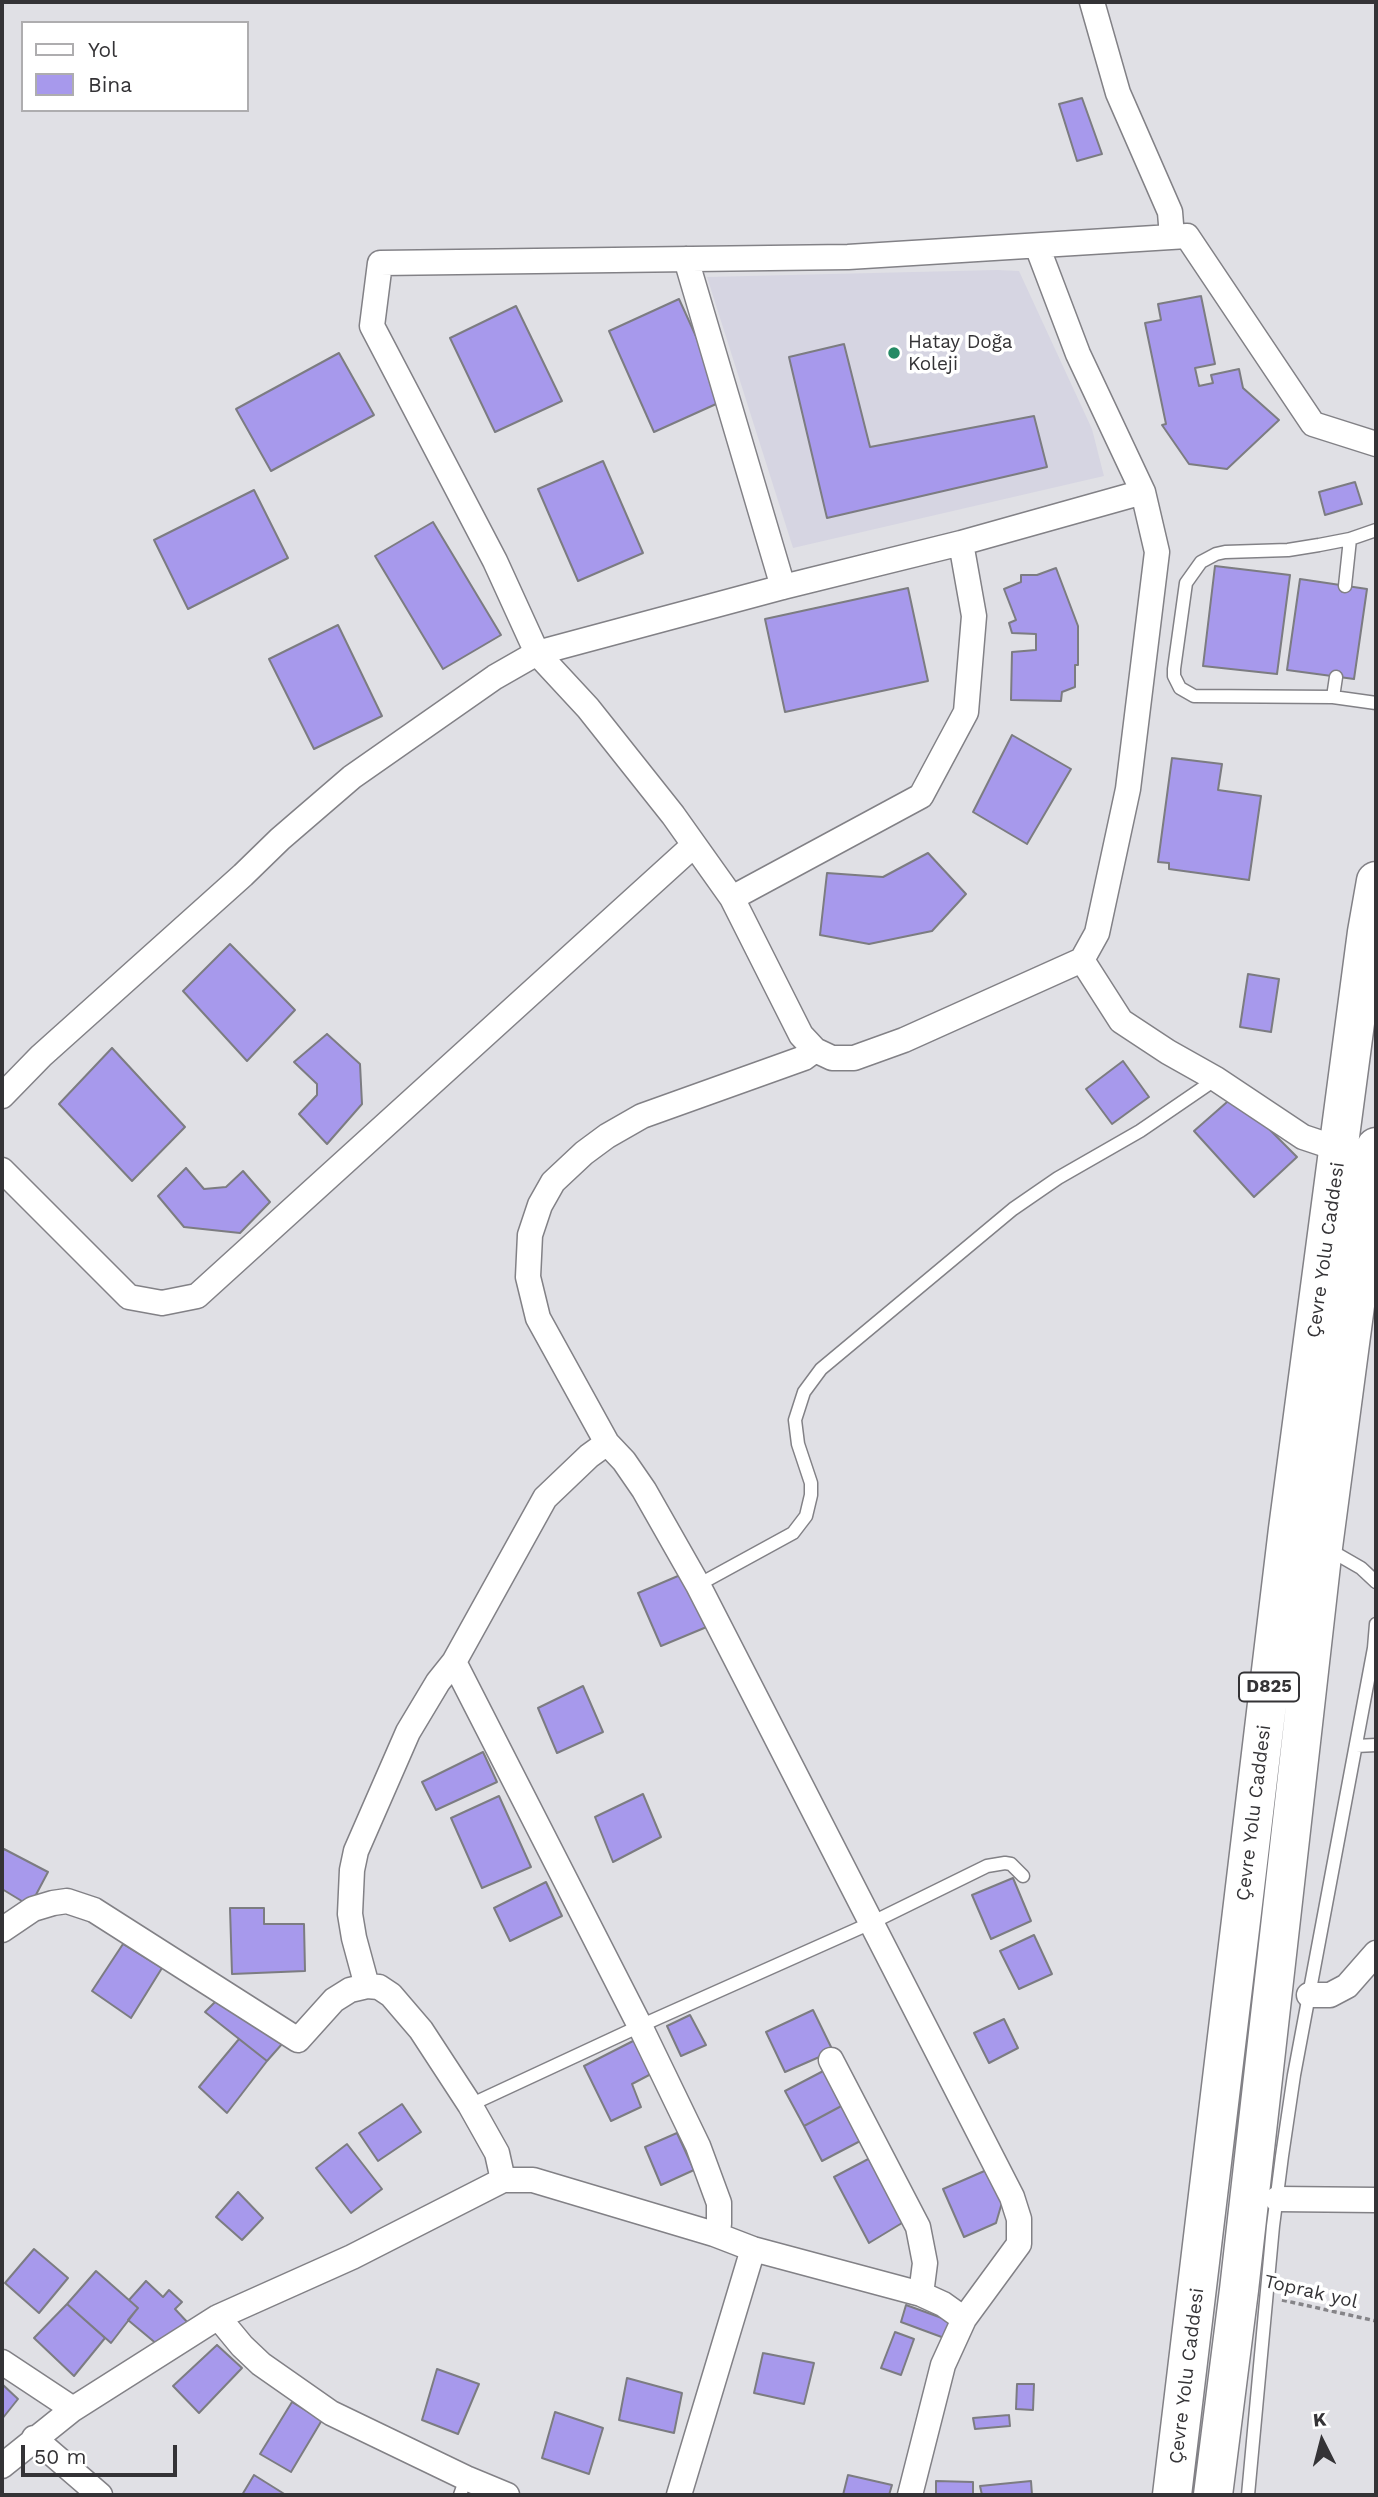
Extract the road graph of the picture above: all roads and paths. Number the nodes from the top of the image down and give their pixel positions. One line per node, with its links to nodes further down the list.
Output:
1 (1092, 2): 2 (street)
2 (1172, 237): 3 (street); 5 (street)
3 (1037, 246): 4 (street); 6 (street)
4 (686, 259): 11 (street); 12 (street)
5 (1376, 444)
6 (1143, 492): 9 (street); 19 (street)
7 (1376, 530): 8 (lane)
8 (1350, 539): 10 (lane); 14 (lane)
9 (961, 543): 11 (street); 18 (street)
10 (1345, 586)
11 (783, 587): 12 (street)
12 (537, 653): 16 (street); 22 (street)
13 (1336, 677): 14 (lane)
14 (1333, 698): 15 (lane)
15 (1376, 703)
16 (694, 845): 18 (street); 24 (street)
17 (1376, 881): 23 (highway, Çevre Yolu Caddesi / D825)
18 (732, 898): 20 (street)
19 (1082, 961): 20 (street); 21 (street)
20 (815, 1050): 26 (street)
21 (1216, 1079): 23 (street); 29 (lane)
22 (2, 1096)
23 (1358, 1148): 25 (highway, Çevre Yolu Caddesi / D825); 59 (highway, Çevre Yolu Caddesi / D825)
24 (2, 1170)
25 (1369, 1253): 27 (highway, Çevre Yolu Caddesi / D825)
26 (607, 1443): 29 (street); 31 (street)
27 (1323, 1547): 28 (lane); 55 (highway, Çevre Yolu Caddesi / D825)
28 (1376, 1582)
29 (698, 1585): 35 (street)
30 (1376, 1624): 32 (lane)
31 (454, 1662): 38 (street); 40 (street)
32 (1356, 1745): 33 (lane); 39 (lane)
33 (1376, 1745)
34 (1023, 1876): 35 (lane)
35 (872, 1923): 40 (lane); 51 (street)
36 (2, 1930): 38 (street)
37 (1376, 1953): 39 (street)
38 (367, 1986): 42 (street)
39 (1310, 1995): 44 (lane)
40 (640, 2026): 42 (lane); 46 (street)
41 (831, 2060): 48 (street)
42 (470, 2105): 43 (street)
43 (503, 2180): 46 (street); 50 (street)
44 (1277, 2199): 45 (street); 49 (lane)
45 (1376, 2200)
46 (714, 2234): 47 (street)
47 (753, 2249): 48 (street); 62 (street)
48 (921, 2294): 51 (street)
49 (1267, 2296): 52 (path, Toprak yol); 66 (lane)
50 (218, 2317): 54 (street); 58 (street)
51 (964, 2319): 63 (street)
52 (1376, 2321)
53 (2, 2362): 54 (street)
54 (73, 2409): 56 (street)
55 (1223, 2426): 64 (highway, Çevre Yolu Caddesi / D825); 65 (highway)
56 (34, 2438): 57 (street); 60 (street)
57 (2, 2466)
58 (463, 2487): 61 (street)
59 (1173, 2490)
60 (100, 2495)
61 (507, 2495)
62 (678, 2495)
63 (910, 2495)
64 (1213, 2495)
65 (1219, 2495)
66 (1248, 2495)

